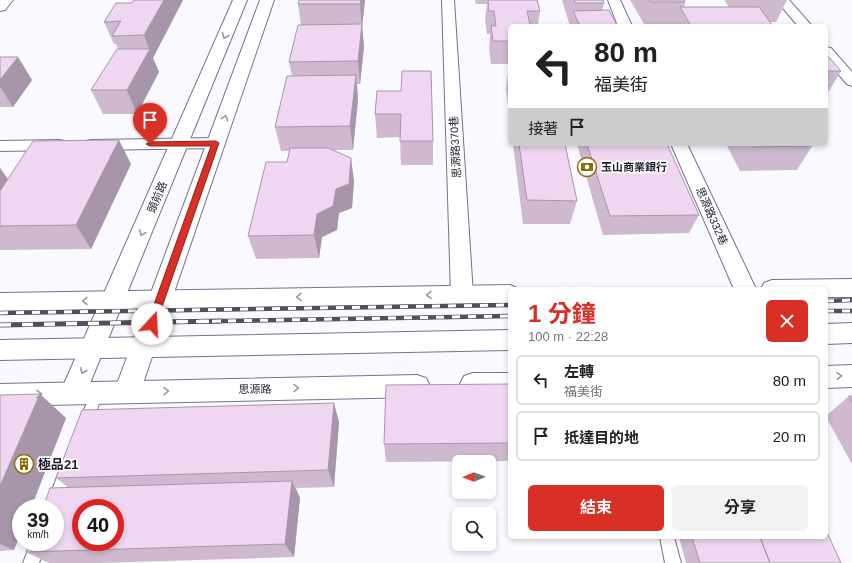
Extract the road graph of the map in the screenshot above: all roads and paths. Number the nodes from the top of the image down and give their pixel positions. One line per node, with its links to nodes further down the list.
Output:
1 (7, 0): 7 (street)
2 (240, 0): 13 (main road, 頭前路, one-way to 13)
3 (267, 0): 12 (main road, one-way to 3)
4 (448, 0): 19 (street, 思源路370巷)
5 (614, 0): 8 (street)
6 (782, 0): 9 (street)
7 (0, 7)
8 (624, 24)
9 (803, 24)
10 (828, 53): 11 (street)
11 (852, 81)
12 (216, 143): 13 (street); 22 (main road)
13 (179, 144): 14 (street); 21 (main road, 頭前路, one-way to 21)
14 (0, 146)
15 (680, 146): 16 (street, 思源路332巷)
16 (744, 287)
17 (828, 288): 18 (main road)
18 (852, 288)
19 (462, 294): 20 (main road); 22 (main road, one-way to 22)
20 (508, 294)
21 (113, 300): 22 (main road); 23 (main road, one-way to 23); 28 (main road, 頭前路)
22 (160, 300): 27 (main road)
23 (0, 302)
24 (852, 333): 25 (main road)
25 (828, 334)
26 (508, 340): 27 (main road)
27 (143, 347): 28 (main road); 33 (main road)
28 (92, 348): 29 (main road); 34 (main road, 頭前路, one-way to 34)
29 (0, 350)
30 (852, 376): 31 (main road, one-way to 30)
31 (828, 377)
32 (508, 384): 33 (main road, 思源路, one-way to 32)
33 (127, 392): 34 (main road, 思源路)
34 (85, 393): 35 (main road, 思源路, one-way to 34); 36 (lane)
35 (0, 395)
36 (80, 436)
37 (72, 458): 38 (lane)
38 (56, 499)
39 (667, 539): 42 (lane)
40 (36, 551): 41 (lane)
41 (31, 563)
42 (673, 563)

